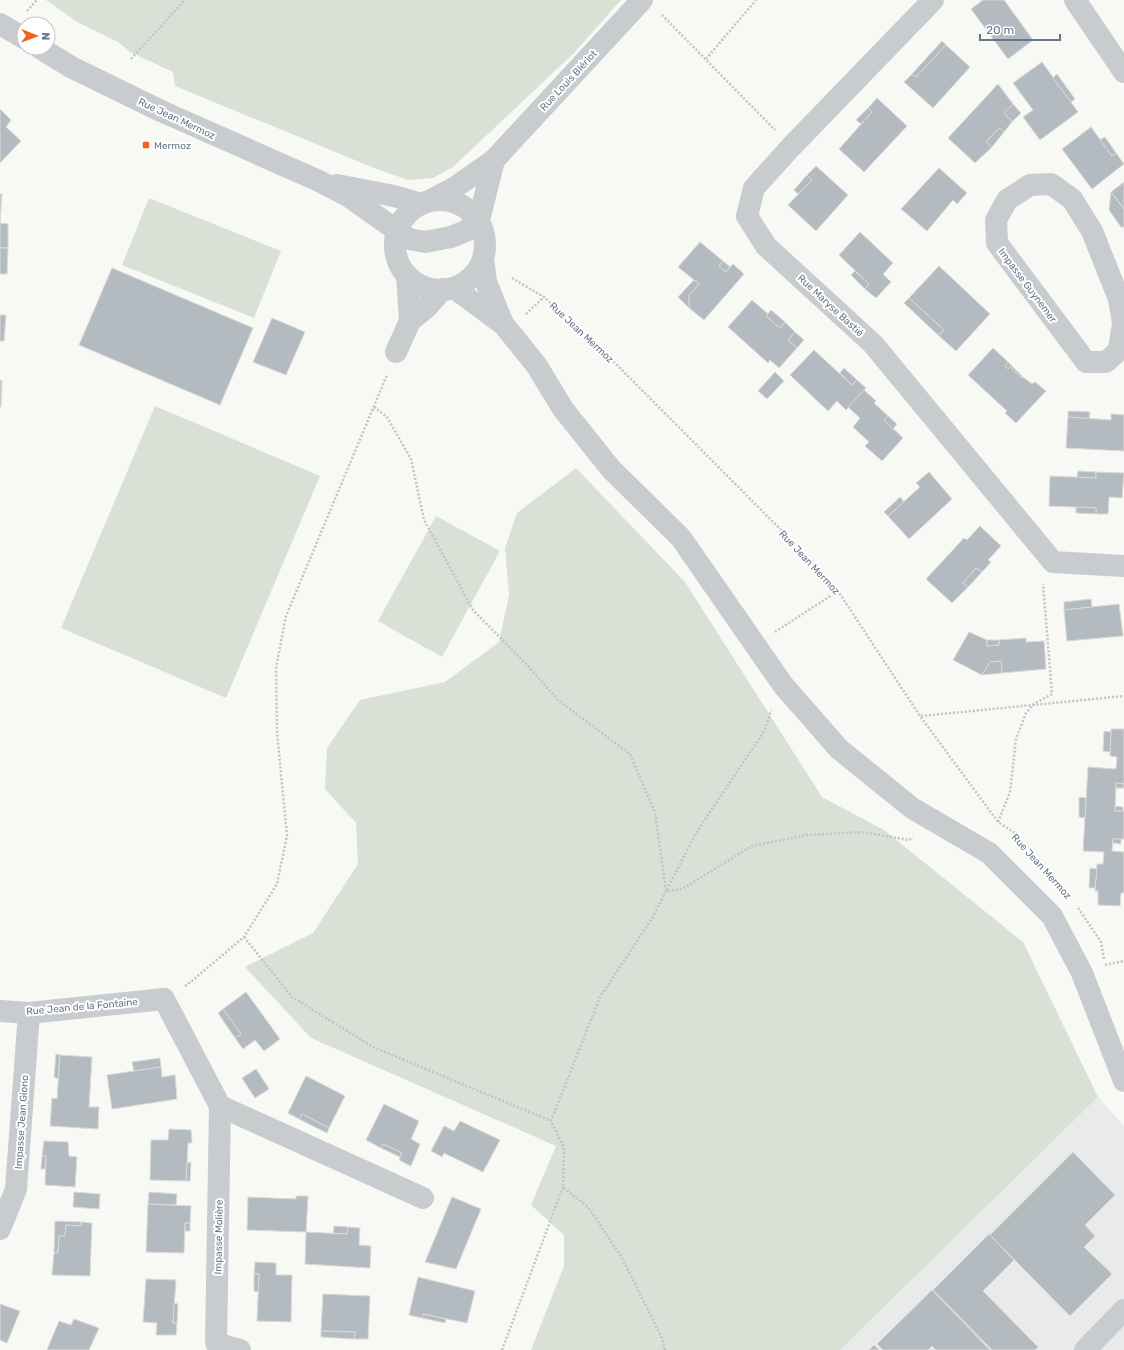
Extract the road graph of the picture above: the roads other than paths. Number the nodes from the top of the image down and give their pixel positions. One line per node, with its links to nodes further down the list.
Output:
1 (933, 0): 20 (street, Rue Maryse Bastié)
2 (1075, 0): 7 (street)
3 (650, 5): 8 (street, Rue Louis Blériot)
4 (0, 24): 5 (street)
5 (16, 33)
6 (53, 56): 9 (street, Rue Jean Mermoz)
7 (1124, 72)
8 (494, 160): 10 (street, Rue Louis Blériot); 11 (street, Rue Louis Blériot)
9 (318, 181): 10 (street, Rue Jean Mermoz); 12 (street, Rue Jean Mermoz)
10 (427, 202): 11 (street, Rue Jean Mermoz); 12 (street, Rue Louis Blériot)
11 (479, 220): 12 (street, Rue Jean Mermoz); 13 (street)
12 (397, 232): 14 (street)
13 (483, 259): 15 (street); 18 (street)
14 (407, 275): 15 (street); 17 (street)
15 (448, 289): 17 (street); 18 (street)
16 (1122, 298): 16 (street, Impasse Guynemer)
17 (410, 321): 19 (street)
18 (504, 325): 24 (street)
19 (396, 352)
20 (1124, 566)
21 (164, 998): 23 (street, Rue Jean de la Fontaine); 25 (street, Impasse Molière)
22 (0, 1011): 23 (street, Rue Jean de la Fontaine)
23 (29, 1013): 27 (street, Impasse Jean Giono)
24 (1124, 1081)
25 (220, 1106): 26 (street); 29 (street, Impasse Molière)
26 (423, 1198)
27 (0, 1229)
28 (1124, 1310): 30 (street)
29 (240, 1350)
30 (1085, 1350)

